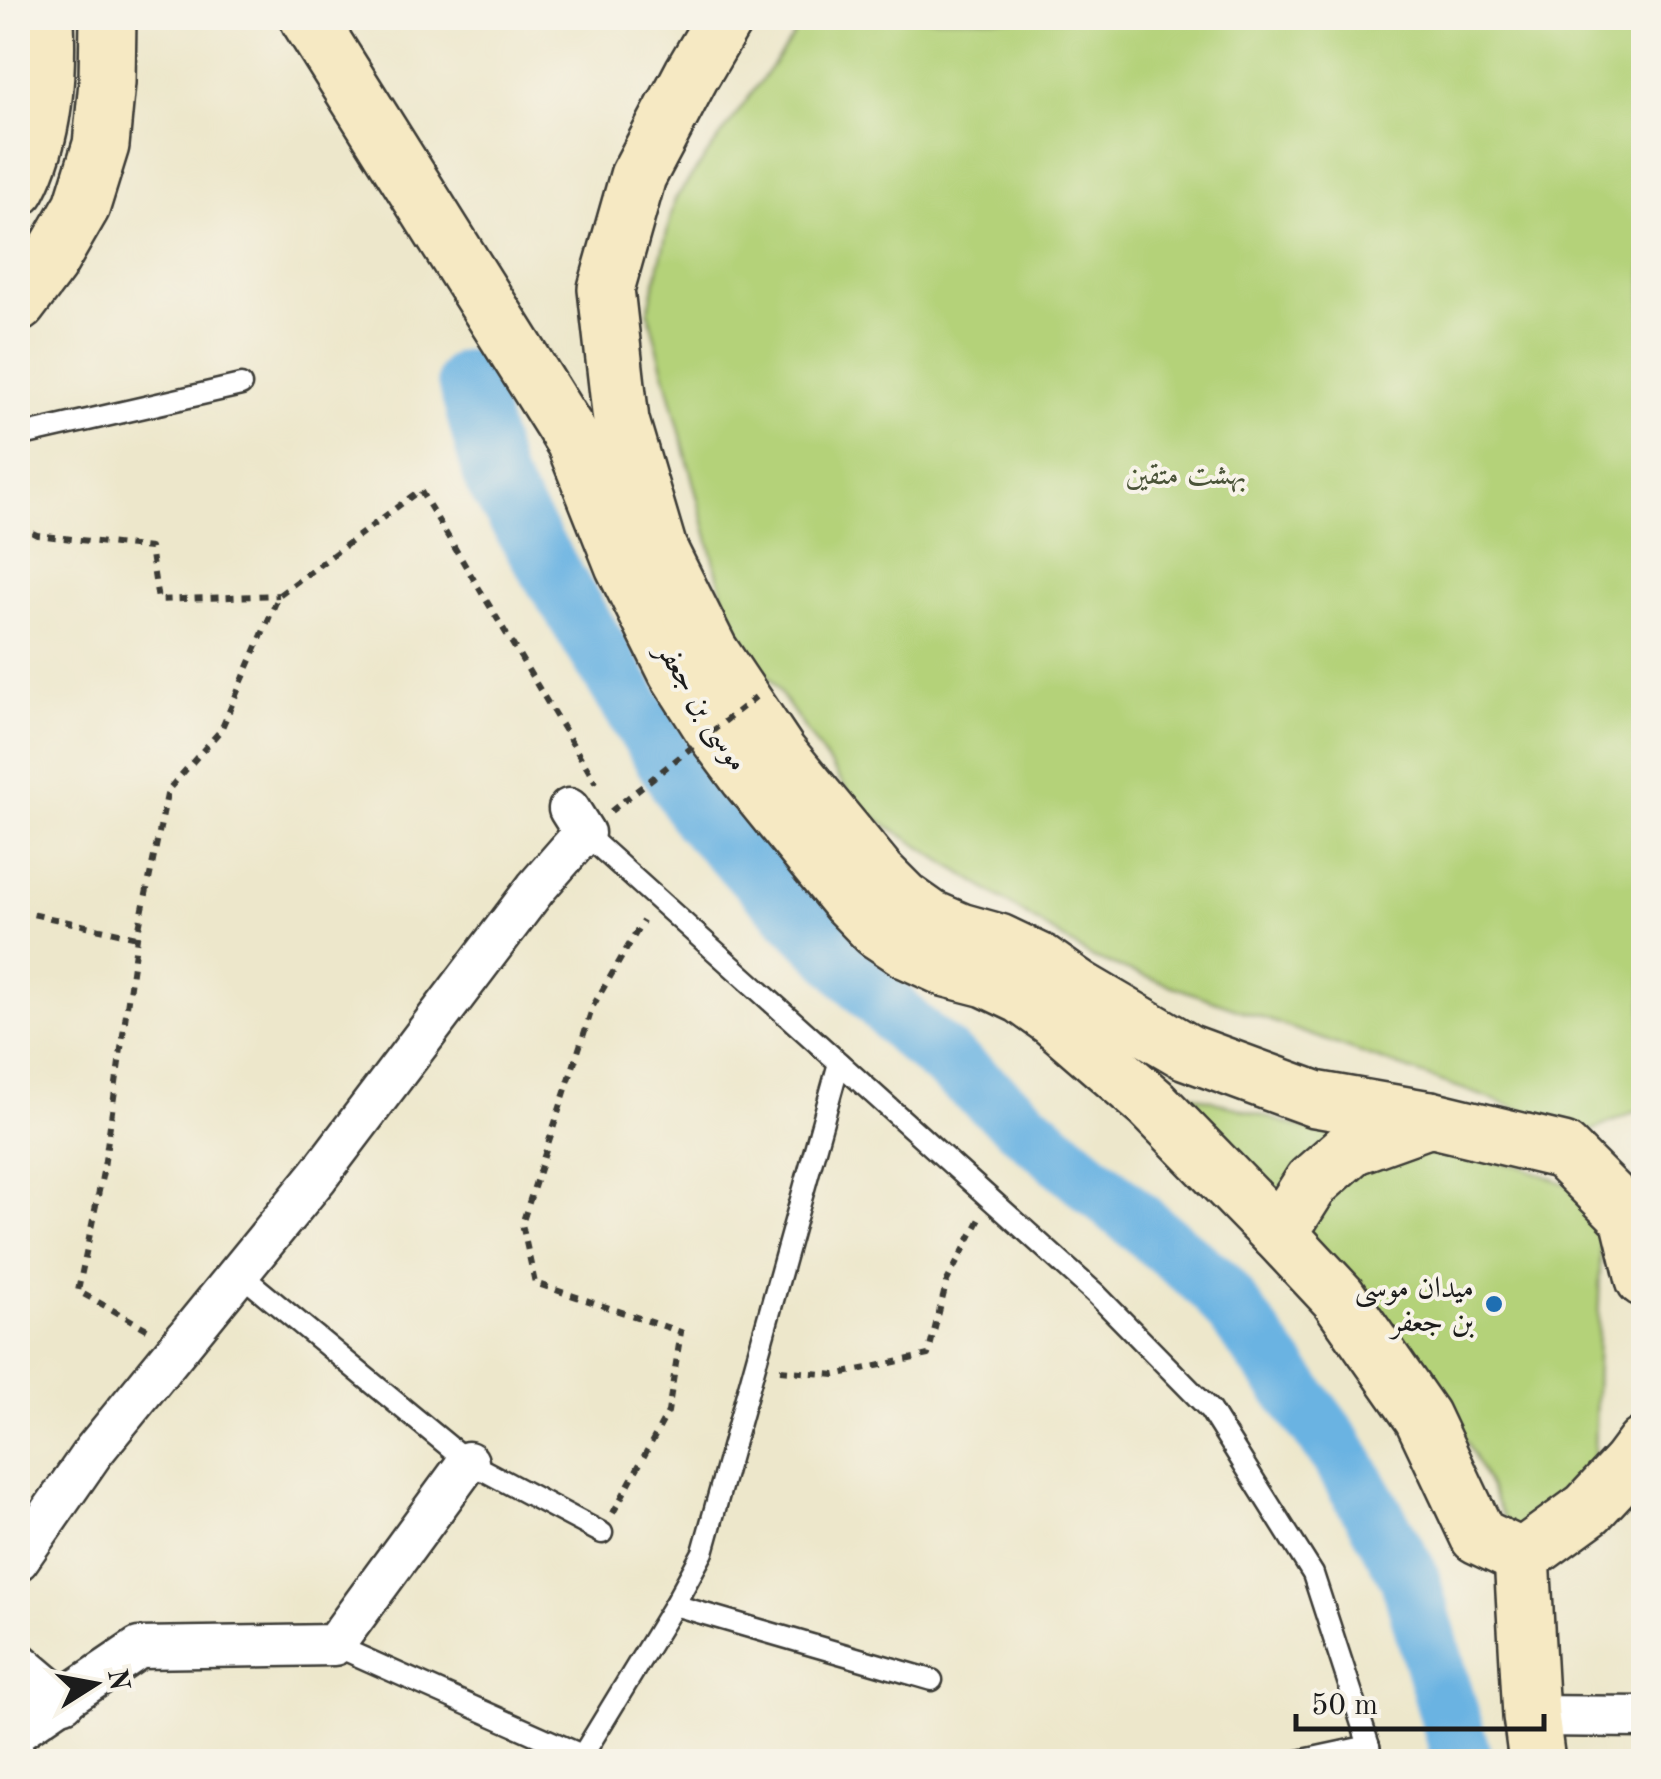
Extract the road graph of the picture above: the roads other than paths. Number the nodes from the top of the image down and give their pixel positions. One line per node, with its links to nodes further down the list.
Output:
1 (46, 18): 5 (street)
2 (108, 18): 6 (street)
3 (308, 18): 12 (street, موسی بن جعفر)
4 (726, 18): 11 (street, موسی بن جعفر)
5 (18, 188)
6 (18, 304)
7 (241, 385): 8 (lane)
8 (18, 436)
9 (590, 808): 10 (lane); 13 (street)
10 (839, 1063): 20 (lane); 29 (lane)
11 (1430, 1118): 12 (street); 14 (street)
12 (1279, 1234): 18 (street)
13 (239, 1273): 16 (lane); 19 (street)
14 (1644, 1279)
15 (1644, 1445): 18 (street)
16 (468, 1462): 17 (lane); 21 (street)
17 (602, 1533)
18 (1522, 1558): 27 (street)
19 (18, 1560)
20 (674, 1606): 23 (lane); 30 (lane)
21 (334, 1646): 24 (street); 30 (lane)
22 (18, 1662): 24 (street)
23 (932, 1680)
24 (64, 1701): 26 (street)
25 (1644, 1717): 27 (street)
26 (18, 1730)
27 (1534, 1739)
28 (18, 1747): 31 (lane)
29 (1371, 1754): 32 (lane)
30 (584, 1760)
31 (35, 1762)
32 (1294, 1762)

